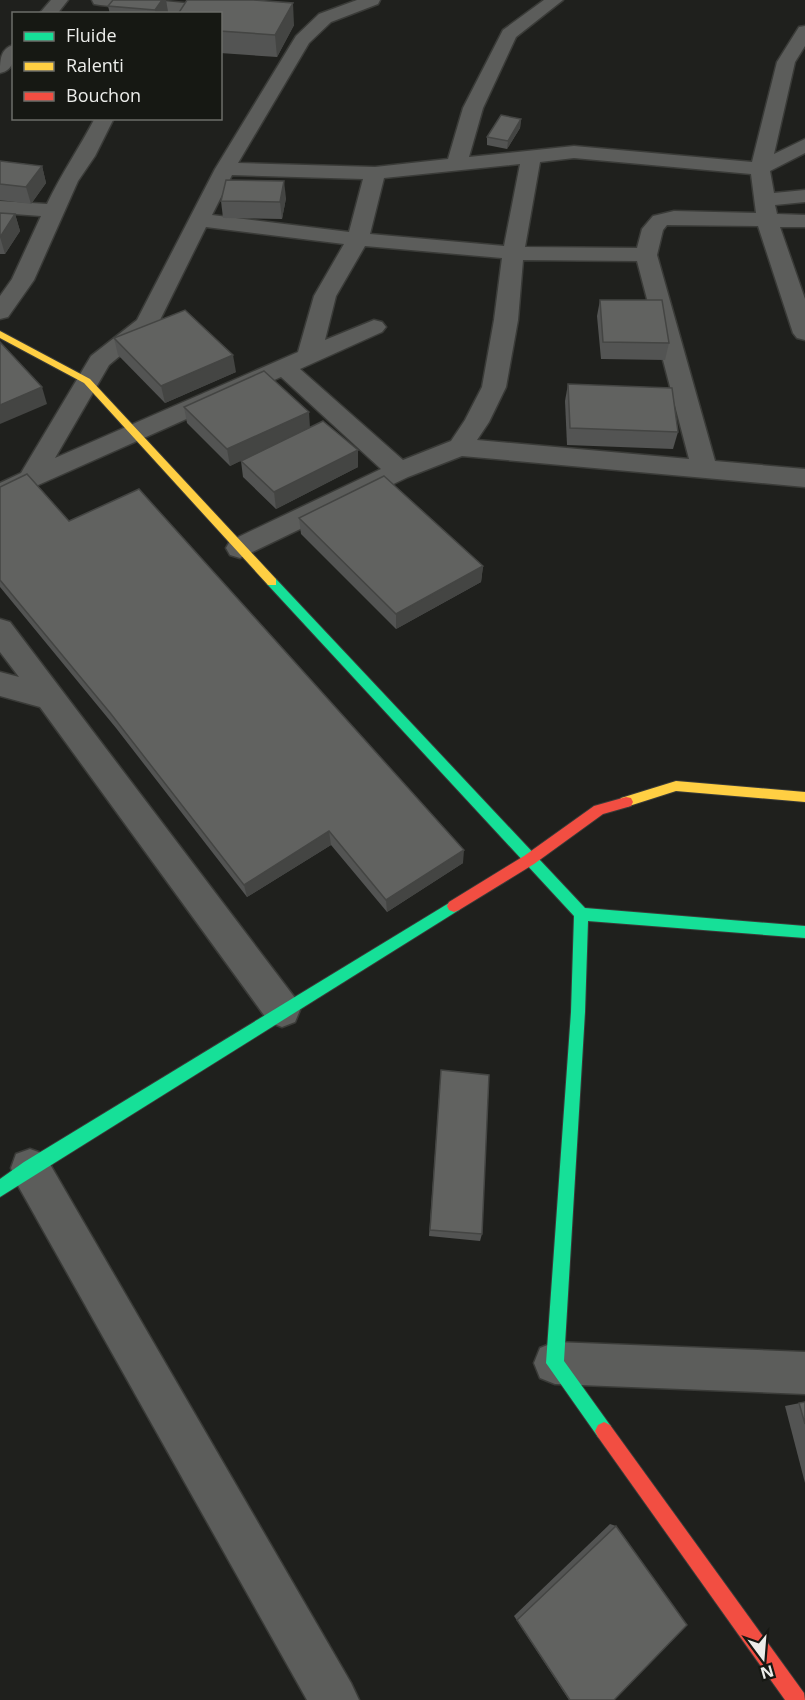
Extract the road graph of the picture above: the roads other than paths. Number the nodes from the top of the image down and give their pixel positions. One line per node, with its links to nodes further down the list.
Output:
1 (60, 0): 6 (street)
2 (100, 0): 5 (street)
3 (372, 0): 11 (street)
4 (555, 0): 18 (street)
5 (185, 11): 7 (street)
6 (49, 12)
7 (215, 12)
8 (222, 12): 9 (street)
9 (245, 13)
10 (302, 16): 11 (street)
11 (326, 18): 19 (street)
12 (805, 31): 20 (street)
13 (12, 53): 14 (street)
14 (0, 68)
15 (104, 120): 25 (street)
16 (805, 145): 20 (street)
17 (531, 156): 18 (street); 20 (street); 29 (street)
18 (457, 164): 21 (street)
19 (225, 169): 21 (street); 26 (street)
20 (760, 169): 24 (street)
21 (375, 173): 28 (street)
22 (805, 196): 24 (street)
23 (0, 207): 25 (street)
24 (765, 210): 27 (street); 30 (street); 33 (street)
25 (55, 211): 31 (street)
26 (199, 219): 28 (street); 37 (street)
27 (805, 221)
28 (358, 239): 29 (street); 35 (street)
29 (513, 253): 30 (street); 39 (street)
30 (645, 255): 40 (street)
31 (0, 312)
32 (374, 327): 35 (street)
33 (805, 333)
34 (0, 334): 37 (street)
35 (309, 356): 36 (street)
36 (284, 367): 38 (street); 41 (street)
37 (87, 381): 38 (street); 43 (street)
38 (134, 434): 43 (street); 45 (street)
39 (460, 447): 40 (street); 41 (street)
40 (705, 470): 42 (street)
41 (399, 471): 45 (street)
42 (805, 478)
43 (30, 480): 44 (street)
44 (0, 493)
45 (240, 548): 50 (street)
46 (0, 630): 48 (street)
47 (0, 684): 48 (street)
48 (51, 698): 53 (street)
49 (805, 797): 50 (street)
50 (529, 860): 51 (street); 53 (street)
51 (581, 914): 52 (street); 55 (street)
52 (805, 932)
53 (282, 1010): 54 (street)
54 (15, 1179): 57 (street)
55 (555, 1363): 56 (street); 58 (street)
56 (805, 1373)
57 (334, 1700)
58 (796, 1700)

